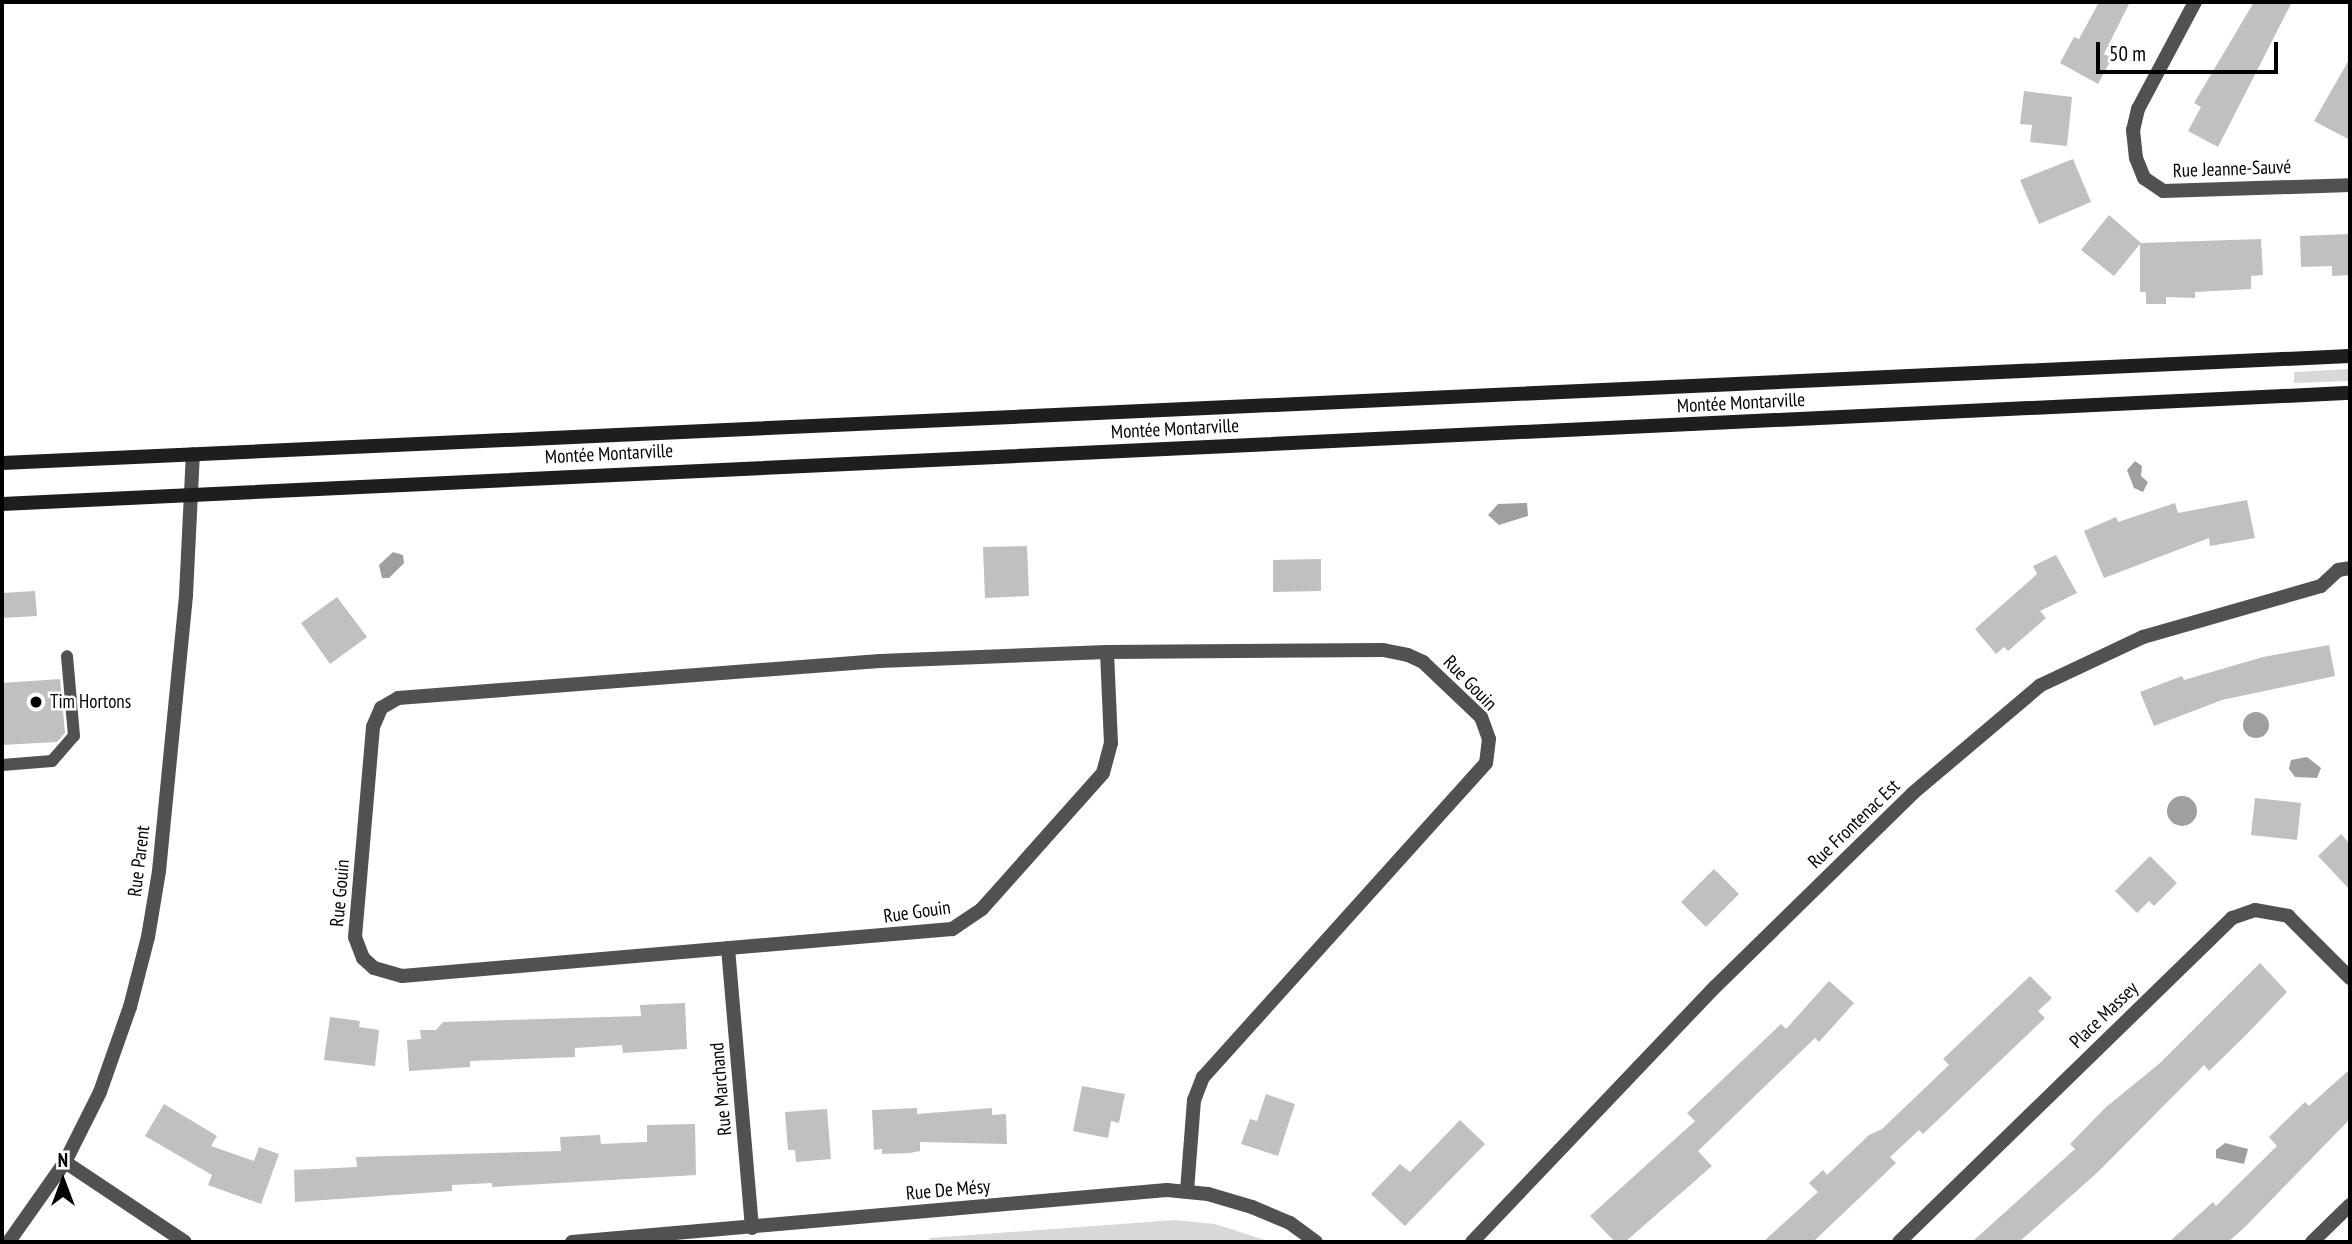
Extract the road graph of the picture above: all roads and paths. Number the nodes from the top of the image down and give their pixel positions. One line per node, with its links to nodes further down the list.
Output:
1 (2195, 2): 2 (street, Rue Jeanne-Sauvé)
2 (2350, 185)
3 (2350, 356): 5 (street, Montée Montarville)
4 (2350, 393): 7 (street, Montée Montarville)
5 (193, 454): 6 (street, Montée Montarville); 7 (street, Rue Parent)
6 (2, 463)
7 (194, 494): 8 (street, Montée Montarville); 15 (street, Rue Parent)
8 (2, 505)
9 (2350, 568): 23 (street, Rue Frontenac Est)
10 (1107, 652): 13 (street, Rue Gouin); 13 (street, Rue Gouin); 16 (street, Rue Gouin)
11 (66, 656): 12 (lane)
12 (2, 765)
13 (728, 948): 18 (street, Rue Marchand)
14 (2350, 978): 24 (street, Place Massey)
15 (65, 1161): 19 (street, Rue Parent); 20 (street)
16 (1187, 1190): 18 (street, Rue De Mésy); 22 (street, Rue De Mésy)
17 (2350, 1205): 25 (street)
18 (752, 1228): 21 (street, Rue De Mésy)
19 (10, 1240)
20 (185, 1242)
21 (572, 1242)
22 (1316, 1242)
23 (1472, 1242)
24 (1899, 1242)
25 (2312, 1242)

